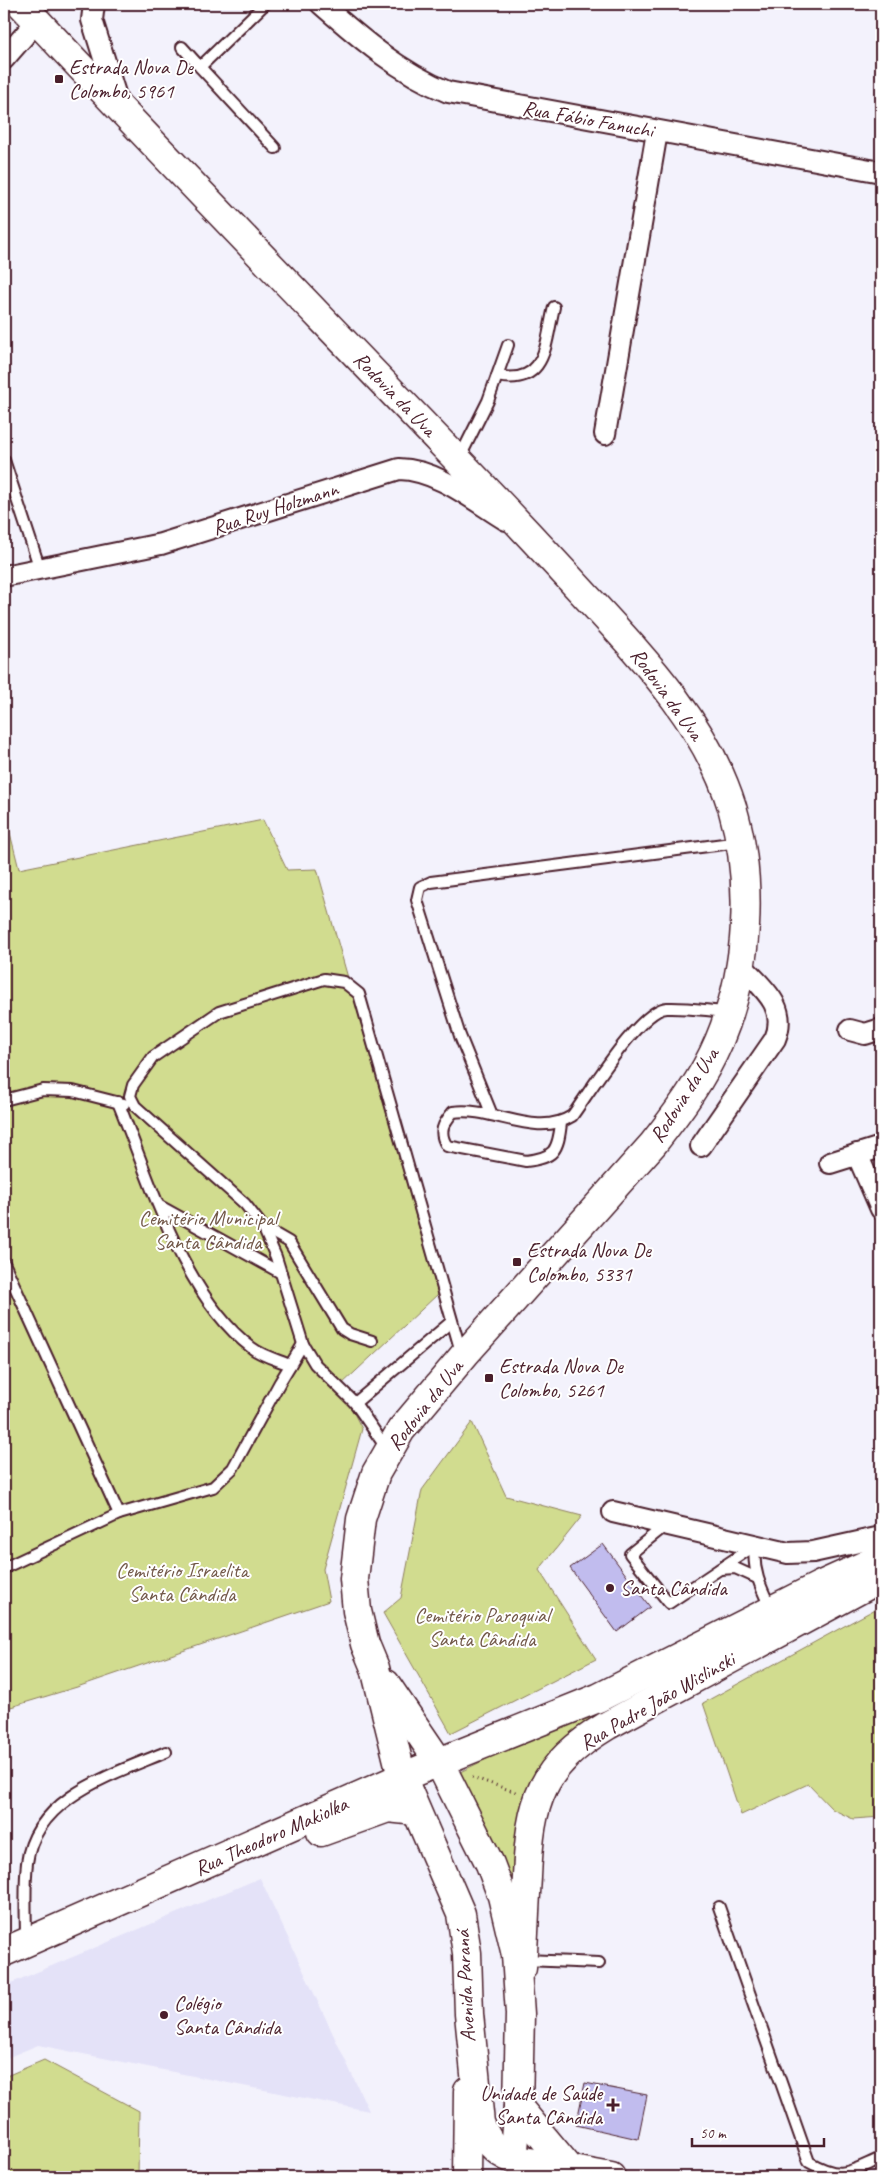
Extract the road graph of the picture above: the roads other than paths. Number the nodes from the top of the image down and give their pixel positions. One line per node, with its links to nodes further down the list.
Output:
1 (94, 4): 8 (street)
2 (265, 4): 7 (lane)
3 (321, 4): 9 (street, Rua Fábio Fanuchi)
4 (29, 12): 6 (street); 8 (main road, Rodovia da Uva)
5 (182, 47): 7 (lane)
6 (4, 59)
7 (200, 66): 10 (lane)
8 (120, 108): 17 (main road, Rodovia da Uva)
9 (657, 132): 11 (street, Rua Fábio Fanuchi); 15 (street)
10 (275, 148)
11 (881, 172)
12 (554, 307): 14 (lane)
13 (508, 345): 14 (lane)
14 (497, 376): 17 (lane)
15 (604, 434)
16 (4, 460): 19 (lane)
17 (458, 460): 18 (main road, Rodovia da Uva)
18 (530, 536): 19 (street, Rua Ruy Holzmann); 21 (main road, Rodovia da Uva)
19 (40, 569): 20 (street, Rua Ruy Holzmann)
20 (4, 576)
21 (740, 842): 22 (main road, Rodovia da Uva); 29 (lane)
22 (740, 964): 23 (main road, Rodovia da Uva); 31 (street)
23 (730, 1012): 30 (lane); 43 (main road, Rodovia da Uva)
24 (881, 1029): 25 (street)
25 (850, 1030)
26 (4, 1100): 27 (lane)
27 (118, 1102): 28 (lane); 35 (lane)
28 (135, 1106): 37 (lane); 40 (lane)
29 (492, 1115): 30 (lane); 30 (lane)
30 (561, 1123)
31 (701, 1146)
32 (881, 1147): 33 (street)
33 (857, 1154): 34 (street); 36 (street)
34 (830, 1163)
35 (160, 1206): 39 (lane); 44 (lane)
36 (881, 1209)
37 (263, 1227): 39 (lane); 41 (lane)
38 (4, 1263): 48 (lane)
39 (281, 1273): 42 (lane)
40 (451, 1322): 43 (lane); 45 (lane)
41 (372, 1341)
42 (303, 1344): 44 (lane); 45 (lane)
43 (463, 1357): 46 (main road, Rodovia da Uva)
44 (290, 1365): 48 (lane)
45 (355, 1403): 46 (lane)
46 (388, 1450): 58 (main road, Rodovia da Uva)
47 (613, 1512): 49 (street)
48 (119, 1514): 53 (lane)
49 (666, 1525): 51 (street); 54 (lane)
50 (881, 1537): 51 (street)
51 (755, 1546): 54 (lane); 55 (lane)
52 (881, 1558): 57 (main road, Rua Padre João Wislinski)
53 (4, 1568)
54 (720, 1568): 55 (lane)
55 (757, 1578): 57 (lane)
56 (881, 1578): 59 (main road, Rua Padre João Wislinski)
57 (771, 1610): 59 (main road); 61 (main road, Rua Padre João Wislinski)
58 (375, 1668): 61 (main road, Rodovia da Uva); 62 (main road, Rodovia da Uva)
59 (692, 1680): 67 (main road, Rua Padre João Wislinski)
60 (166, 1752): 66 (lane)
61 (439, 1762): 62 (main road, Rua Theodoro Makiolka); 70 (main road)
62 (402, 1777): 63 (main road, Avenida Paraná); 65 (main road, Rua Theodoro Makiolka)
63 (416, 1811): 65 (main road, Rua Theodoro Makiolka); 69 (main road, Avenida Paraná)
64 (719, 1907): 73 (lane)
65 (103, 1910): 66 (main road, Rua Theodoro Makiolka)
66 (15, 1948)
67 (523, 1960): 68 (lane); 70 (main road, Rua Padre João Wislinski)
68 (599, 1963)
69 (469, 2014): 72 (main road); 76 (main road, Avenida Paraná)
70 (520, 2014): 71 (main road)
71 (518, 2115): 72 (main road); 74 (main road); 75 (main road)
72 (489, 2143): 74 (main road)
73 (881, 2158)
74 (513, 2168): 75 (main road)
75 (569, 2168): 77 (main road)
76 (467, 2177)
77 (611, 2177)

